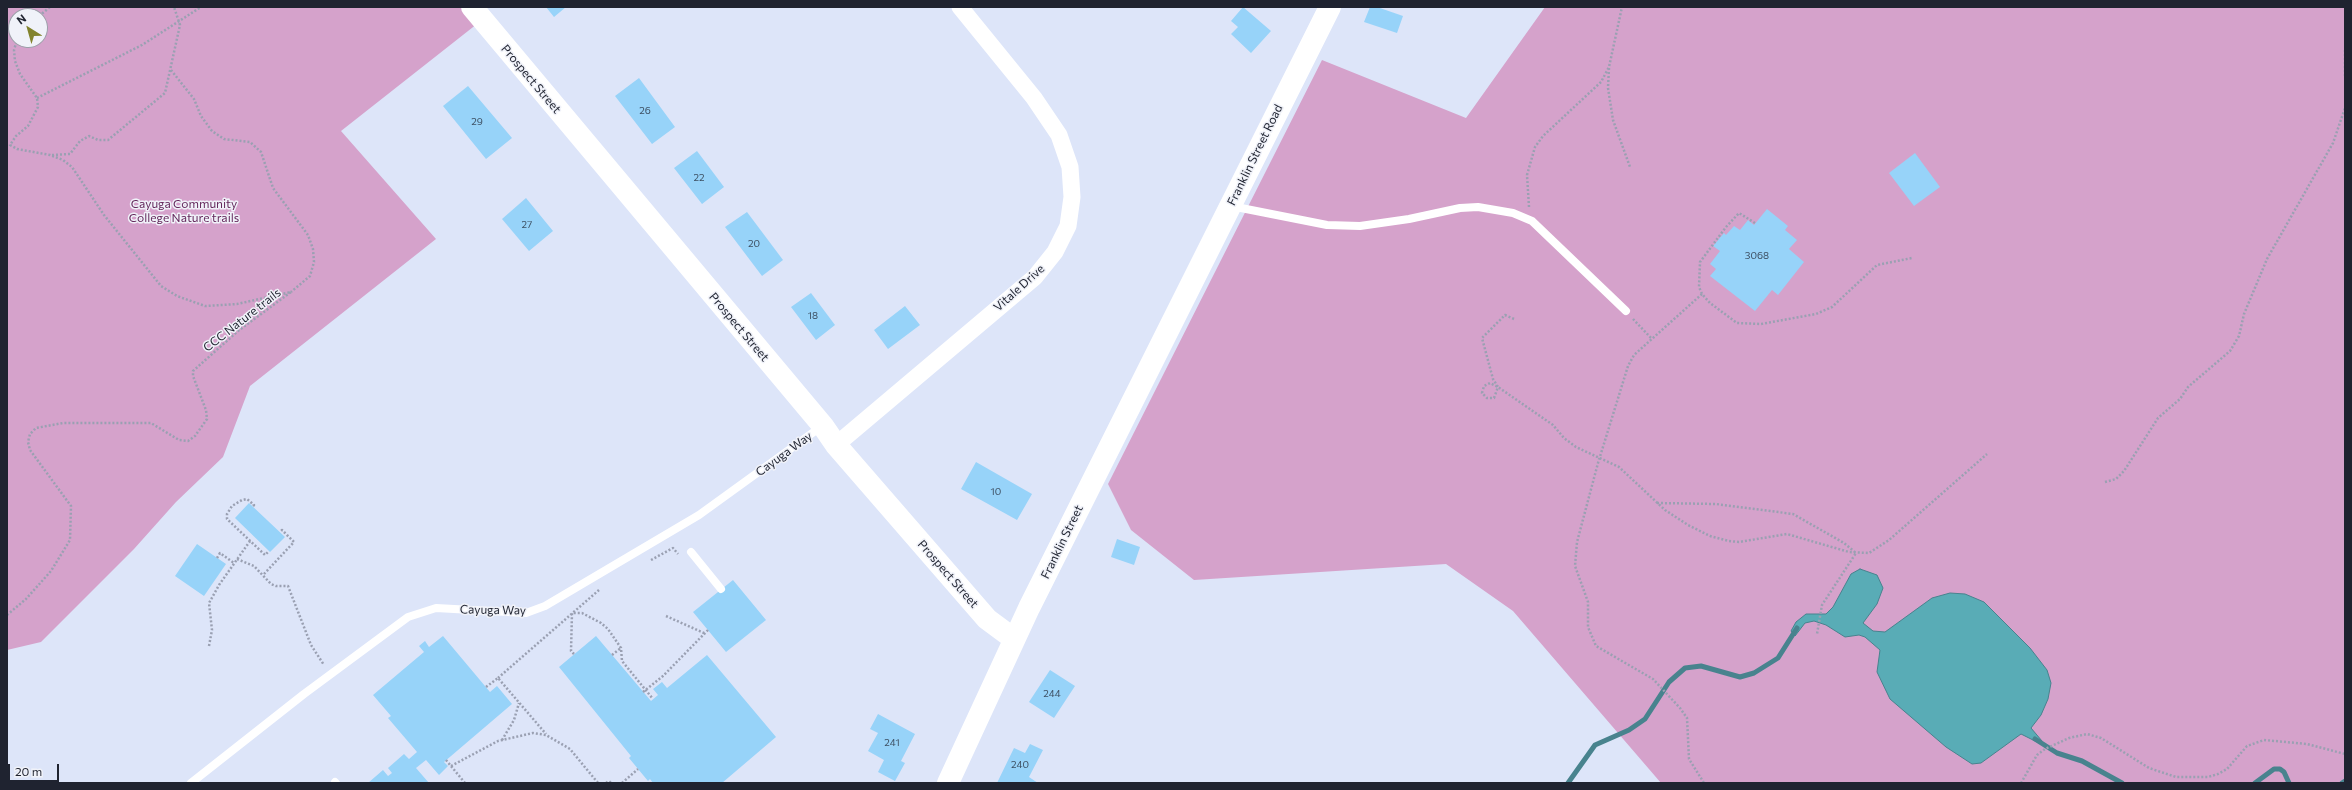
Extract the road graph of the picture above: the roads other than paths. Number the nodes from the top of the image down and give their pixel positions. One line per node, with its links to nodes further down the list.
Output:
1 (472, 7): 7 (street, Prospect Street)
2 (960, 7): 8 (street, Vitale Drive)
3 (1330, 7): 4 (street, Franklin Street Road)
4 (1230, 206): 5 (street, Franklin Street Road); 6 (lane)
5 (1181, 303): 11 (street, Franklin Street)
6 (1626, 311)
7 (823, 426): 8 (street, Prospect Street); 12 (lane, Cayuga Way)
8 (836, 445): 11 (street, Prospect Street)
9 (691, 552): 10 (lane)
10 (721, 589)
11 (1014, 638): 13 (street, Franklin Street)
12 (191, 783)
13 (948, 783)

